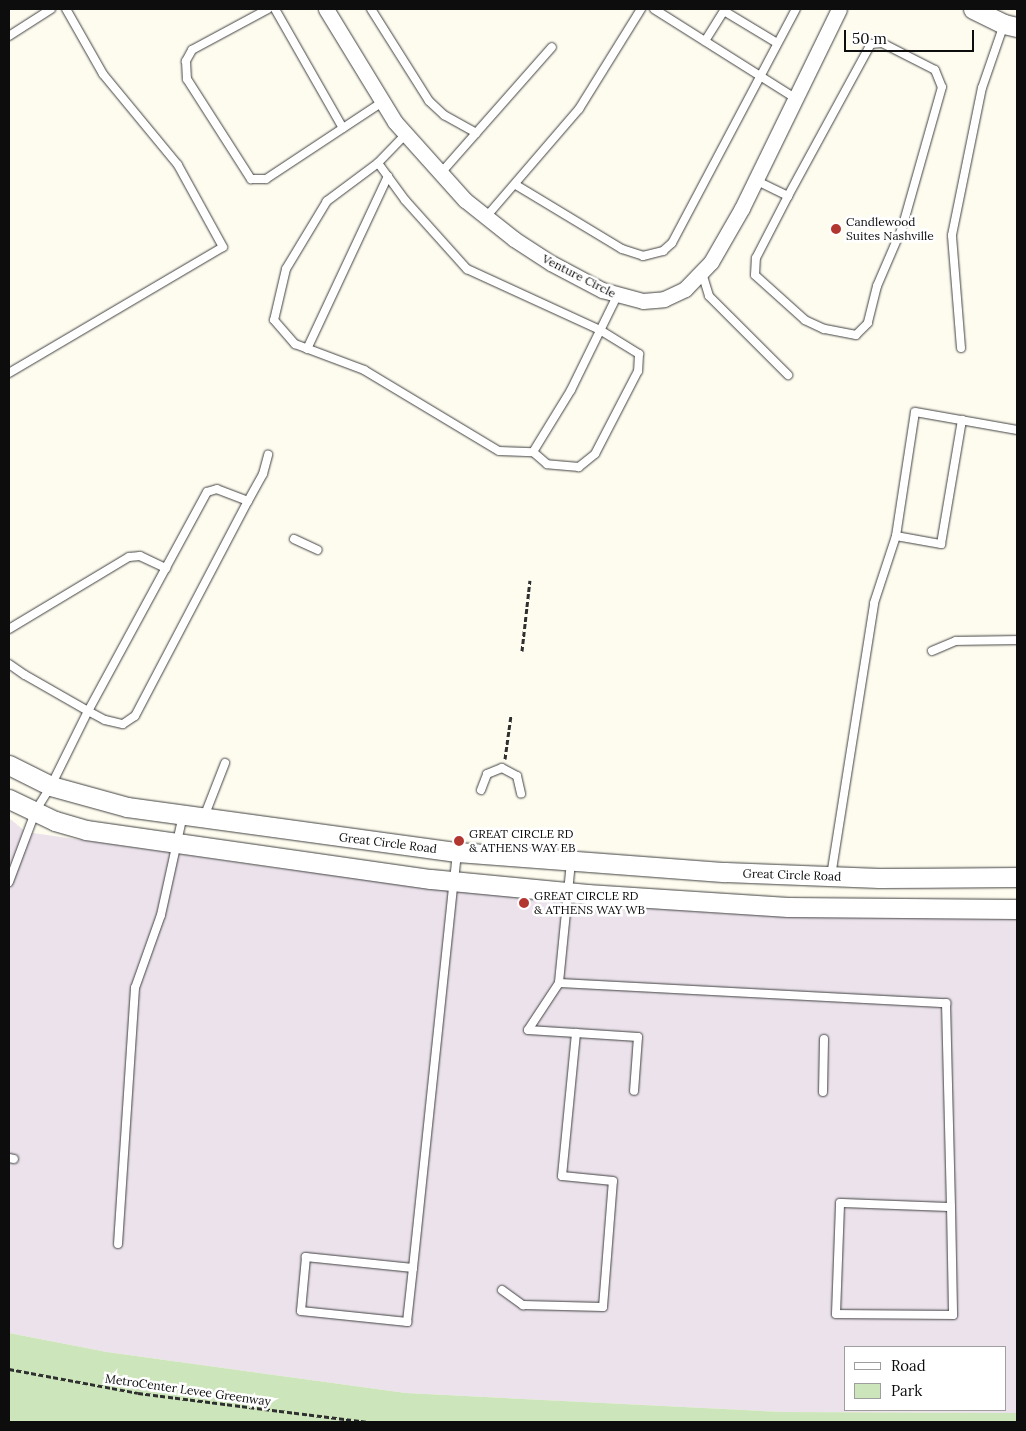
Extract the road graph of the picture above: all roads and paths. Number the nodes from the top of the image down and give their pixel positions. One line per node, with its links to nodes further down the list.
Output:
1 (51, 9): 14 (lane)
2 (66, 9): 36 (lane)
3 (268, 9): 21 (lane)
4 (275, 9): 21 (lane)
5 (326, 9): 20 (street, Venture Circle)
6 (371, 9): 22 (lane)
7 (642, 9): 28 (lane)
8 (654, 9): 15 (lane)
9 (796, 9): 16 (lane)
10 (839, 9): 19 (street, Venture Circle)
11 (973, 9): 13 (street)
12 (724, 10): 15 (lane); 16 (lane)
13 (1011, 25): 35 (lane)
14 (9, 36)
15 (705, 41): 18 (lane)
16 (777, 43): 18 (lane)
17 (552, 47): 22 (lane)
18 (760, 75): 19 (lane); 28 (lane)
19 (795, 98): 27 (street, Venture Circle)
20 (381, 103): 21 (lane); 23 (street, Venture Circle)
21 (343, 128)
22 (476, 133): 25 (lane)
23 (405, 136): 24 (lane); 25 (street, Venture Circle)
24 (378, 163): 26 (lane); 34 (lane)
25 (440, 174): 30 (street, Venture Circle)
26 (388, 176): 33 (lane); 34 (lane)
27 (755, 180): 29 (lane); 31 (street, Venture Circle)
28 (516, 185): 30 (lane)
29 (788, 196): 29 (lane)
30 (486, 217): 32 (street, Venture Circle)
31 (702, 274): 32 (street, Venture Circle); 37 (lane)
32 (617, 296): 33 (lane)
33 (600, 330): 40 (lane); 40 (lane)
34 (307, 348): 40 (lane)
35 (961, 348)
36 (9, 373)
37 (788, 375)
38 (962, 420): 39 (lane); 43 (lane); 43 (lane)
39 (1017, 430)
40 (533, 452)
41 (268, 455): 42 (lane)
42 (248, 501): 46 (lane); 53 (lane)
43 (896, 536): 68 (lane)
44 (294, 539): 45 (lane)
45 (318, 550)
46 (166, 568): 48 (lane); 53 (lane)
47 (530, 580): 50 (path)
48 (9, 629)
49 (1017, 640): 51 (lane)
50 (522, 651)
51 (932, 651)
52 (9, 664): 53 (lane)
53 (88, 711): 58 (lane)
54 (511, 714): 57 (path)
55 (224, 763): 64 (lane)
56 (9, 765): 58 (street, Great Circle Road)
57 (504, 768): 59 (lane); 60 (lane)
58 (51, 786): 62 (lane); 63 (street, Great Circle Road)
59 (481, 790)
60 (520, 794)
61 (9, 799): 62 (street)
62 (36, 810): 65 (street); 71 (lane)
63 (183, 815): 64 (street, Great Circle Road); 65 (lane)
64 (204, 818): 66 (street, Great Circle Road)
65 (177, 845): 70 (street); 80 (lane)
66 (457, 852): 67 (street, Great Circle Road); 70 (lane)
67 (571, 862): 68 (street, Great Circle Road); 72 (lane)
68 (831, 876): 69 (street, Great Circle Road)
69 (1017, 877)
70 (454, 881): 72 (street); 81 (lane)
71 (9, 882)
72 (566, 892): 73 (street); 74 (lane)
73 (1017, 908)
74 (559, 983): 75 (lane); 79 (lane)
75 (576, 1033): 77 (lane); 82 (lane)
76 (824, 1039): 78 (lane)
77 (634, 1091)
78 (824, 1092)
79 (951, 1207): 79 (lane)
80 (118, 1244)
81 (413, 1268): 81 (lane)
82 (502, 1290)
83 (9, 1369): 84 (path, MetroCenter Levee Greenway)
84 (366, 1422)

